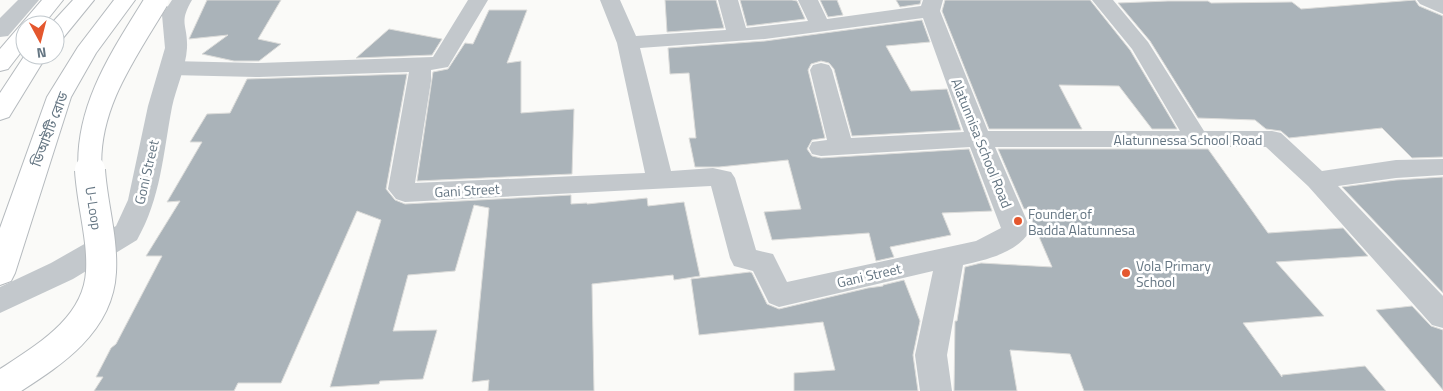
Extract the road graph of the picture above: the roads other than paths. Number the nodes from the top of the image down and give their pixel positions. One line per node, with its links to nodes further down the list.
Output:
1 (29, 0): 18 (street)
2 (52, 0): 15 (main road)
3 (84, 0): 16 (main road)
4 (125, 0): 35 (main road, ডিআইটি রোড)
5 (157, 0): 38 (main road, U-Loop, bridge)
6 (182, 0): 25 (street, Goni Street)
7 (478, 0): 24 (street)
8 (610, 0): 20 (street)
9 (728, 0): 19 (street)
10 (808, 0): 17 (street)
11 (1102, 0): 29 (street)
12 (1427, 0): 14 (street)
13 (932, 6): 17 (street); 28 (street, Alatunnisa School Road)
14 (1443, 8)
15 (39, 15)
16 (65, 22)
17 (821, 26): 19 (street)
18 (0, 31)
19 (738, 35): 20 (street)
20 (628, 43): 33 (street)
21 (15, 45): 22 (main road)
22 (0, 64)
23 (30, 65): 27 (main road)
24 (420, 65): 25 (street); 33 (street, Gani Street)
25 (171, 68): 36 (street, Goni Street)
26 (821, 70): 30 (street)
27 (0, 112)
28 (979, 139): 29 (street, Alatunnessa School Road); 30 (street, Alatunnessa School Road); 34 (street, Alatunnisa School Road)
29 (1196, 139): 32 (street, Alatunnessa School Road)
30 (831, 148)
31 (1443, 167): 32 (street)
32 (1317, 180): 37 (street, Alatunnessa School Road)
33 (660, 181): 34 (street, Gani Street)
34 (950, 256): 39 (street)
35 (0, 272)
36 (0, 302)
37 (1443, 316)
38 (0, 388)
39 (936, 391)

